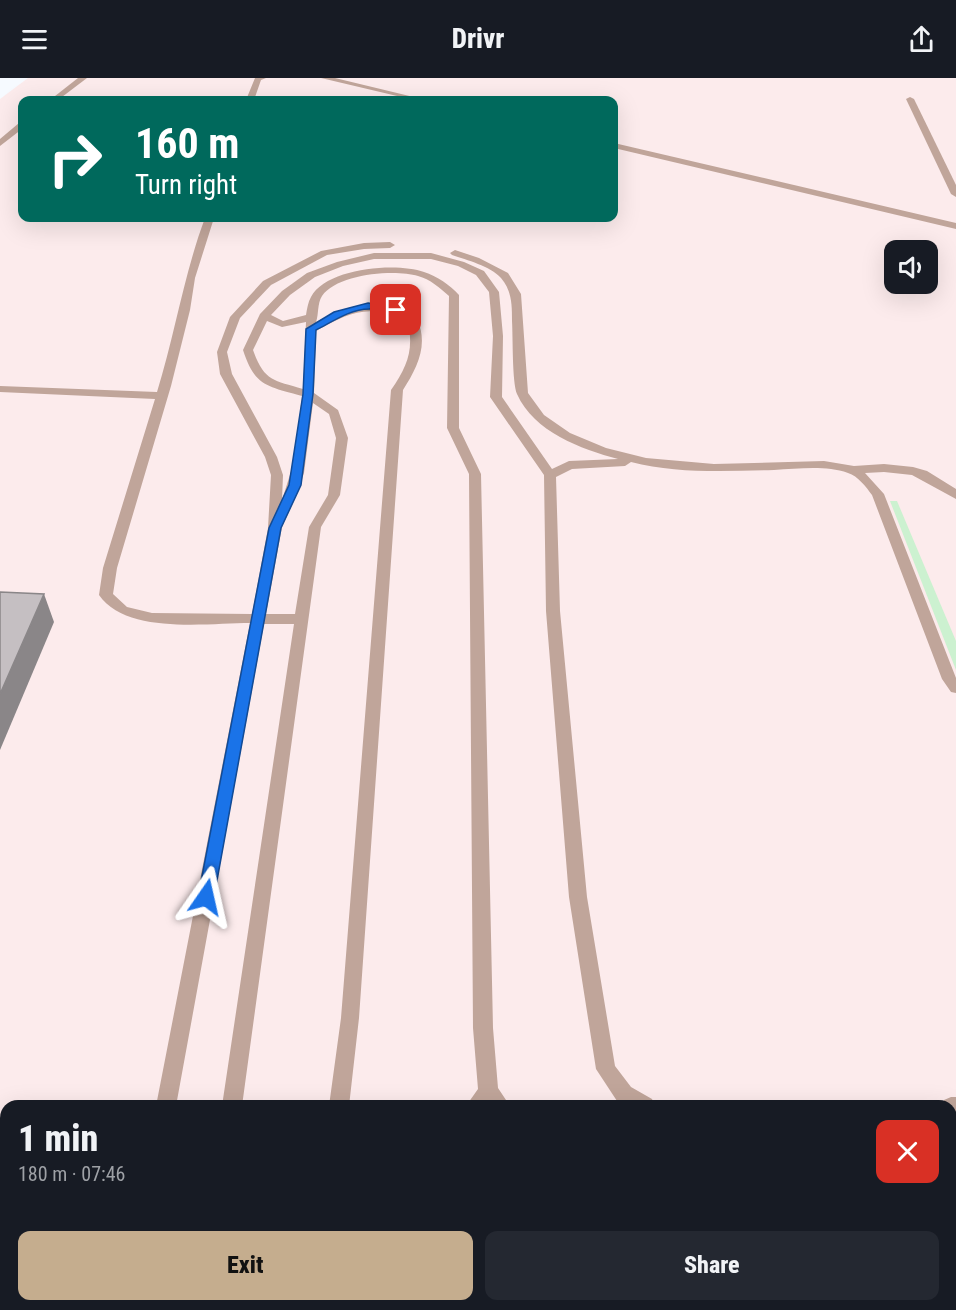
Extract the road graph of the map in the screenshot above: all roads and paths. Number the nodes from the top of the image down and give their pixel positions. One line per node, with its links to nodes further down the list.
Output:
1 (83, 78): 4 (lane)
2 (262, 78): 5 (lane)
3 (325, 78): 6 (lane)
4 (59, 96)
5 (252, 96)
6 (404, 96)
7 (910, 99): 11 (lane)
8 (18, 128): 9 (lane)
9 (0, 143)
10 (618, 147): 13 (lane)
11 (956, 194)
12 (208, 222): 18 (lane)
13 (956, 226)
14 (264, 316): 15 (lane); 17 (lane); 21 (lane)
15 (312, 323): 17 (lane); 29 (lane); 30 (lane)
16 (0, 388): 18 (lane)
17 (308, 394): 23 (lane); 25 (lane)
18 (161, 396): 24 (lane)
19 (646, 462): 20 (lane); 21 (lane); 23 (lane)
20 (854, 470): 22 (lane); 26 (lane)
21 (550, 475): 31 (lane)
22 (956, 495)
23 (275, 528): 24 (lane)
24 (258, 619): 25 (lane); 27 (lane)
25 (302, 619): 28 (lane)
26 (956, 688)
27 (167, 1100)
28 (233, 1100)
29 (340, 1100)
30 (488, 1100)
31 (634, 1100)

